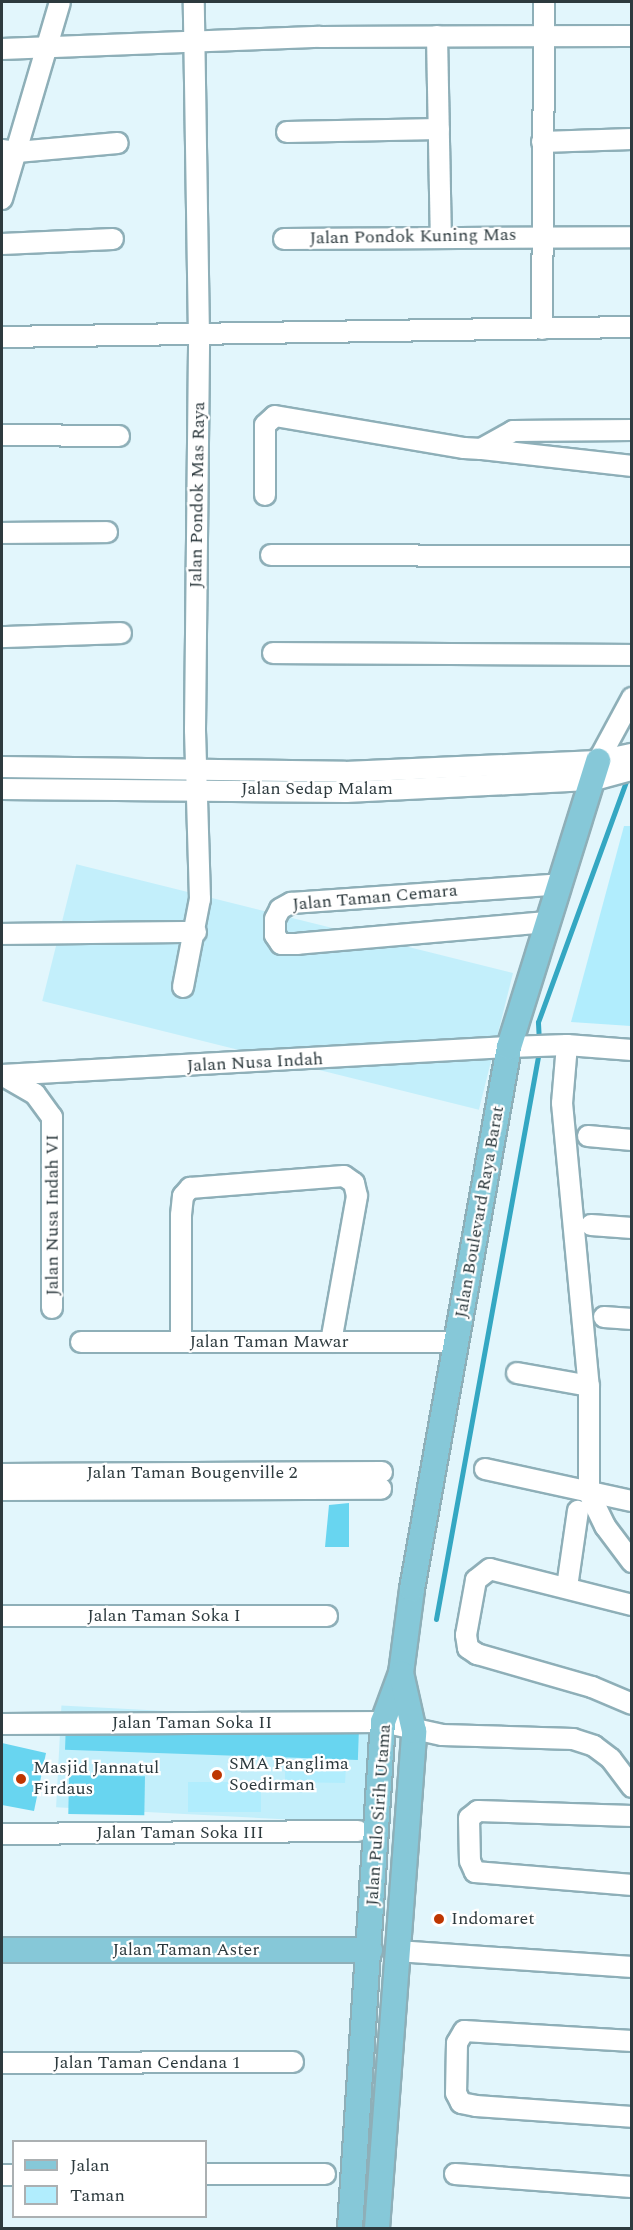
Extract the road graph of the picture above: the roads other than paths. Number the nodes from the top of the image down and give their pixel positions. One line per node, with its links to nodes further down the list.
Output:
1 (60, 2): 8 (street)
2 (194, 2): 7 (street, Jalan Pondok Mas Raya)
3 (544, 2): 4 (street)
4 (543, 35): 5 (street); 6 (street); 14 (street)
5 (437, 36): 7 (street); 10 (street)
6 (632, 36)
7 (195, 43): 8 (street); 26 (street, Jalan Pondok Mas Raya)
8 (49, 48): 9 (street); 15 (street)
9 (2, 49)
10 (439, 129): 11 (street); 18 (street)
11 (287, 132)
12 (632, 139): 14 (street)
13 (118, 142): 15 (street)
14 (542, 142): 17 (street)
15 (9, 151): 16 (street)
16 (2, 199)
17 (541, 236): 18 (street, Jalan Pondok Kuning Mas); 19 (street, Jalan Pondok Kuning Mas); 24 (street)
18 (441, 237): 21 (street, Jalan Pondok Kuning Mas)
19 (632, 237)
20 (112, 239): 22 (street)
21 (284, 239)
22 (2, 244)
23 (632, 327): 24 (street)
24 (542, 329): 26 (street)
25 (2, 337): 26 (street)
26 (200, 337): 44 (street, Jalan Pondok Mas Raya)
27 (632, 430): 30 (street)
28 (2, 435): 29 (street)
29 (119, 436)
30 (481, 449): 31 (street); 32 (street)
31 (632, 466)
32 (265, 495)
33 (106, 532): 34 (street)
34 (2, 533)
35 (272, 555): 36 (street)
36 (632, 556)
37 (121, 633): 38 (street)
38 (2, 637)
39 (273, 653): 40 (street)
40 (632, 655)
41 (632, 698): 42 (street)
42 (616, 766): 44 (street, Jalan Sedap Malam); 45 (street, Jalan Sedap Malam); 47 (main road, Jalan Boulevard Raya Barat)
43 (2, 767): 44 (street, Jalan Sedap Malam)
44 (196, 768): 45 (street, Jalan Pondok Mas Raya)
45 (197, 788): 46 (street, Jalan Sedap Malam); 49 (street, Jalan Pondok Mas Raya)
46 (2, 789)
47 (560, 884): 48 (main road, Jalan Boulevard Raya Barat); 48 (street, Jalan Taman Cemara)
48 (547, 922): 53 (main road, Jalan Boulevard Raya Barat)
49 (196, 932): 50 (street); 51 (street, Jalan Pondok Mas Raya)
50 (2, 934)
51 (183, 987)
52 (559, 1046): 53 (street, Jalan Nusa Indah); 54 (street, Jalan Nusa Indah); 68 (street)
53 (517, 1047): 55 (street, Jalan Nusa Indah); 66 (main road, Jalan Boulevard Raya Barat)
54 (632, 1050)
55 (2, 1075): 60 (street, Jalan Nusa Indah VI)
56 (588, 1136): 57 (street)
57 (632, 1140)
58 (591, 1225): 59 (street)
59 (632, 1228)
60 (52, 1308)
61 (604, 1317): 62 (street)
62 (632, 1319)
63 (81, 1342): 64 (street, Jalan Taman Mawar)
64 (181, 1342): 65 (street, Jalan Taman Mawar); 65 (street)
65 (332, 1342): 66 (street, Jalan Taman Mawar)
66 (457, 1342): 80 (main road, Jalan Boulevard Raya Barat)
67 (517, 1373): 68 (street)
68 (589, 1386): 72 (street)
69 (485, 1469): 72 (street)
70 (2, 1474): 71 (street, Jalan Taman Bougenville 2)
71 (2, 1490)
72 (589, 1493): 73 (street); 75 (street)
73 (632, 1501)
74 (578, 1511): 76 (street)
75 (632, 1562)
76 (567, 1587): 77 (street); 81 (street)
77 (632, 1605)
78 (2, 1616): 79 (street, Jalan Taman Soka I)
79 (327, 1616)
80 (401, 1673): 82 (main road, Jalan Pulo Sirih Utama); 84 (main road, Jalan Pulo Sirih Utama)
81 (632, 1704)
82 (383, 1722): 83 (street, Jalan Taman Soka II); 84 (street, Jalan Taman Soka II); 91 (main road, Jalan Pulo Sirih Utama)
83 (2, 1724)
84 (414, 1731): 85 (street, Jalan Taman Soka II); 92 (main road, Jalan Pulo Sirih Utama)
85 (632, 1787)
86 (632, 1816): 89 (street)
87 (358, 1832): 88 (street, Jalan Taman Soka III)
88 (2, 1834)
89 (632, 1885)
90 (2, 1950): 91 (main road, Jalan Taman Aster)
91 (370, 1950): 94 (main road, Jalan Pulo Sirih Utama)
92 (397, 1951): 93 (street); 95 (main road, Jalan Pulo Sirih Utama)
93 (632, 1967)
94 (365, 2022): 95 (main road); 104 (main road, Jalan Pulo Sirih Utama)
95 (391, 2024): 105 (main road, Jalan Pulo Sirih Utama)
96 (632, 2041): 99 (street)
97 (293, 2062): 98 (street, Jalan Taman Cendana 1)
98 (2, 2063)
99 (632, 2117)
100 (207, 2174): 101 (street)
101 (325, 2174)
102 (455, 2174): 103 (street)
103 (632, 2187)
104 (350, 2229)
105 (377, 2229)

